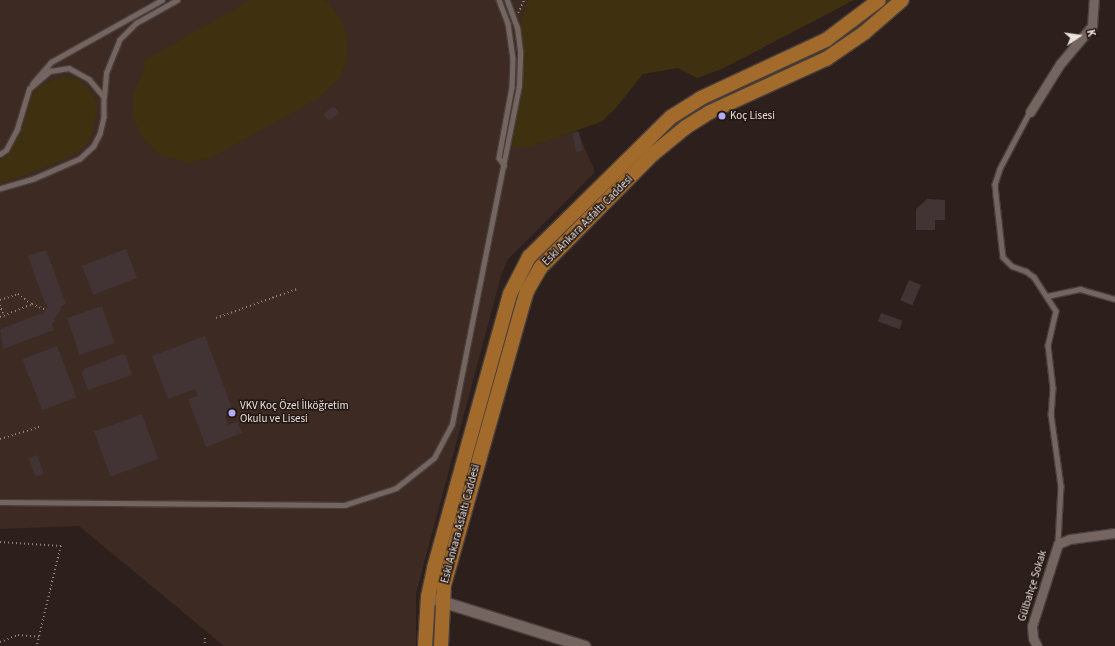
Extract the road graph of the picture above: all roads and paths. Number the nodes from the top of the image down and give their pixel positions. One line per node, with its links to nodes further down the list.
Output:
1 (162, 0): 8 (lane)
2 (177, 0): 9 (lane)
3 (499, 0): 12 (lane)
4 (507, 0): 12 (lane)
5 (879, 0): 30 (main road, Eski Ankara Asfaltı Caddesi)
6 (902, 0): 31 (main road, Eski Ankara Asfaltı Caddesi)
7 (1094, 0): 10 (street)
8 (30, 89): 9 (lane); 11 (lane)
9 (104, 98): 13 (lane)
10 (1030, 112): 15 (lane)
11 (0, 155)
12 (504, 165): 26 (lane)
13 (0, 189)
14 (297, 288): 23 (path)
15 (1047, 296): 16 (lane); 29 (lane)
16 (1115, 299)
17 (0, 300): 18 (path)
18 (32, 304): 20 (path); 21 (path)
19 (0, 305): 21 (path)
20 (46, 310)
21 (4, 316): 22 (path)
22 (0, 317)
23 (216, 318)
24 (39, 427): 25 (path)
25 (0, 438)
26 (0, 502)
27 (1115, 533): 29 (street, Gülbahçe Sokak)
28 (0, 542): 32 (path)
29 (1058, 544): 40 (street, Gülbahçe Sokak)
30 (428, 597): 31 (street); 37 (main road, Eski Ankara Asfaltı Caddesi)
31 (442, 601): 38 (main road, Eski Ankara Asfaltı Caddesi); 39 (street)
32 (39, 637): 34 (path); 35 (path)
33 (205, 638): 36 (path)
34 (0, 642)
35 (37, 646)
36 (205, 646)
37 (425, 646)
38 (441, 646)
39 (584, 646)
40 (1037, 646)

